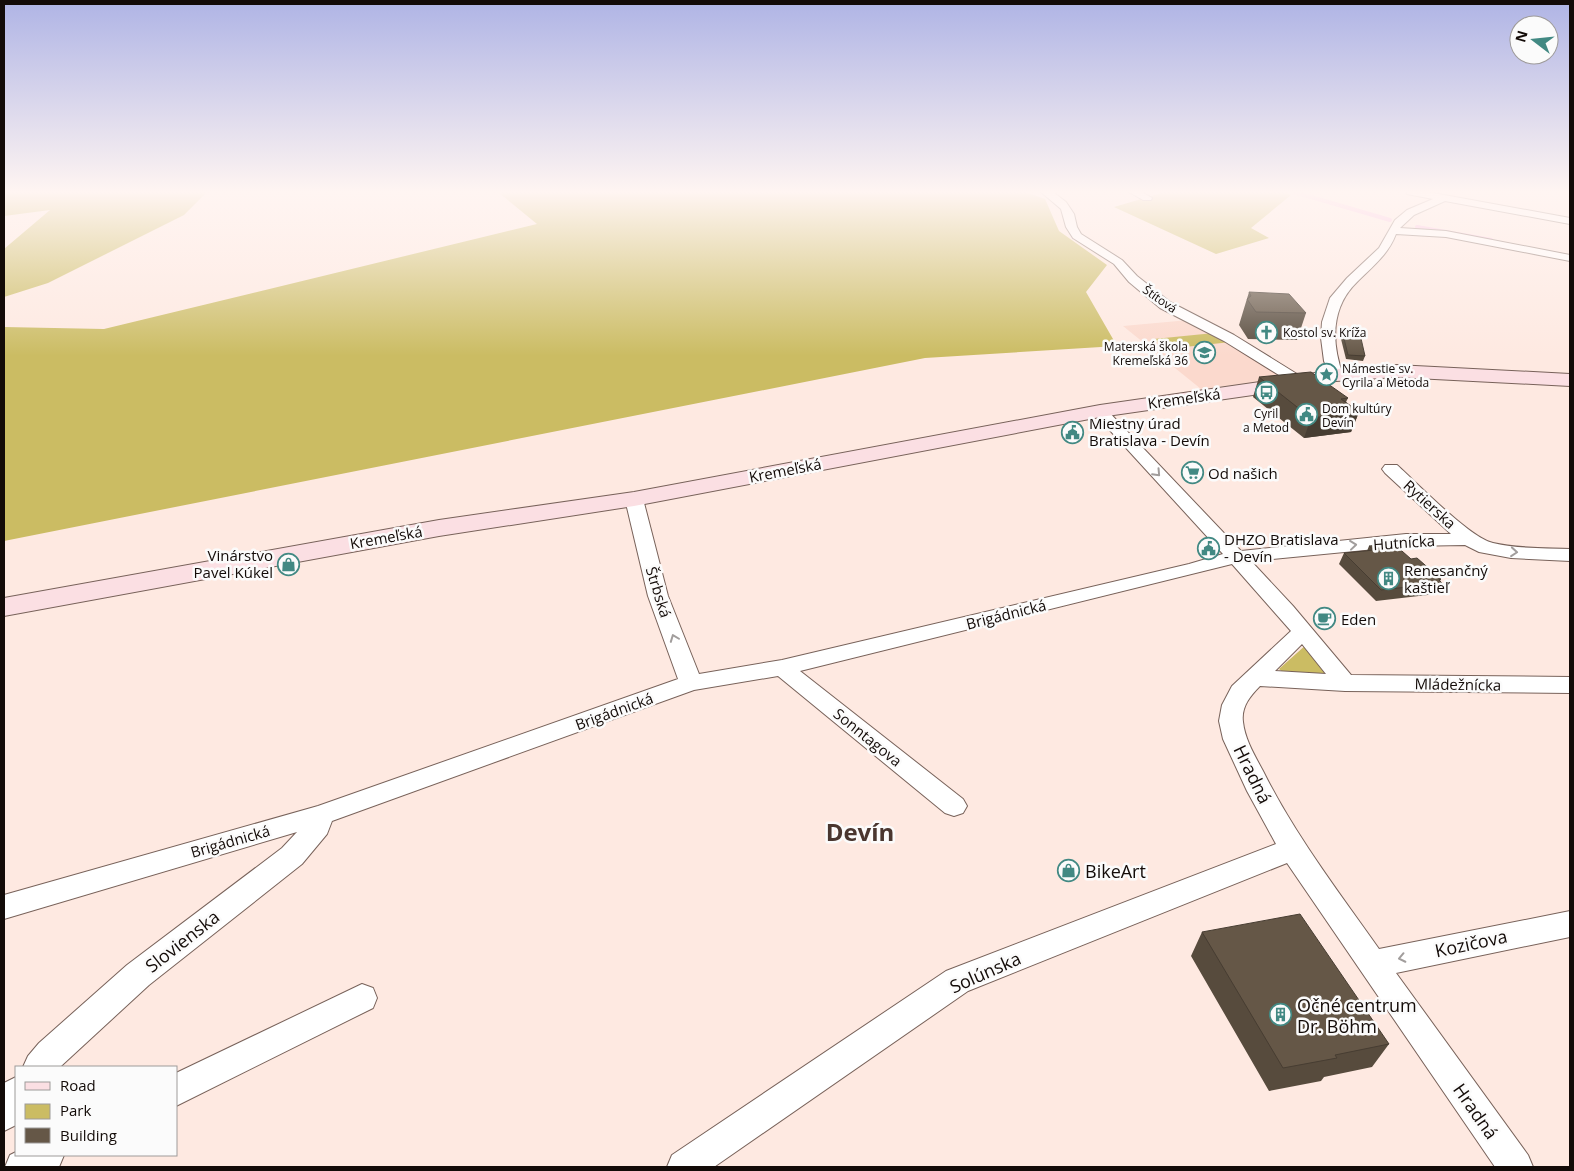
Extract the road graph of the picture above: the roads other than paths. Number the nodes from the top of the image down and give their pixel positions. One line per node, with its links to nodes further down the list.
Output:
1 (1094, 247): 7 (street, Štítová)
2 (1386, 247): 5 (street)
3 (1511, 247): 4 (street)
4 (1570, 258)
5 (1336, 375): 6 (street, Kremeľská); 7 (street, Kremeľská)
6 (1570, 380)
7 (1300, 382): 8 (street, Kremeľská)
8 (1100, 411): 10 (street, Kremeľská); 13 (street, one-way to 13)
9 (1391, 469): 11 (street, Rytierska)
10 (634, 499): 14 (street, Kremeľská); 18 (street, Štrbská, one-way to 10)
11 (1468, 539): 12 (street, Hutnícka, one-way to 12); 13 (street, Hutnícka, one-way to 11)
12 (1570, 555)
13 (1235, 557): 15 (street); 16 (street, Brigádnická)
14 (4, 606)
15 (1302, 631): 17 (street, Hradná); 19 (street)
16 (782, 668): 18 (street, Brigádnická); 21 (street, Sonntagova)
17 (1253, 678): 19 (street, Mládežnícka); 23 (street, Hradná)
18 (691, 683): 22 (street, Brigádnická)
19 (1345, 683): 20 (street, Mládežnícka)
20 (1570, 685)
21 (954, 806)
22 (321, 815): 24 (street, Brigádnická); 28 (street, Slovienska)
23 (1292, 850): 26 (street, Hradná); 34 (street, Solúnska)
24 (4, 907)
25 (1570, 924): 26 (street, Kozičova, one-way to 26)
26 (1372, 964): 35 (street, Hradná)
27 (362, 998): 29 (street)
28 (40, 1066)
29 (178, 1089)
30 (15, 1096): 31 (street)
31 (4, 1114)
32 (45, 1156): 33 (street)
33 (22, 1167)
34 (684, 1167)
35 (1516, 1167)

